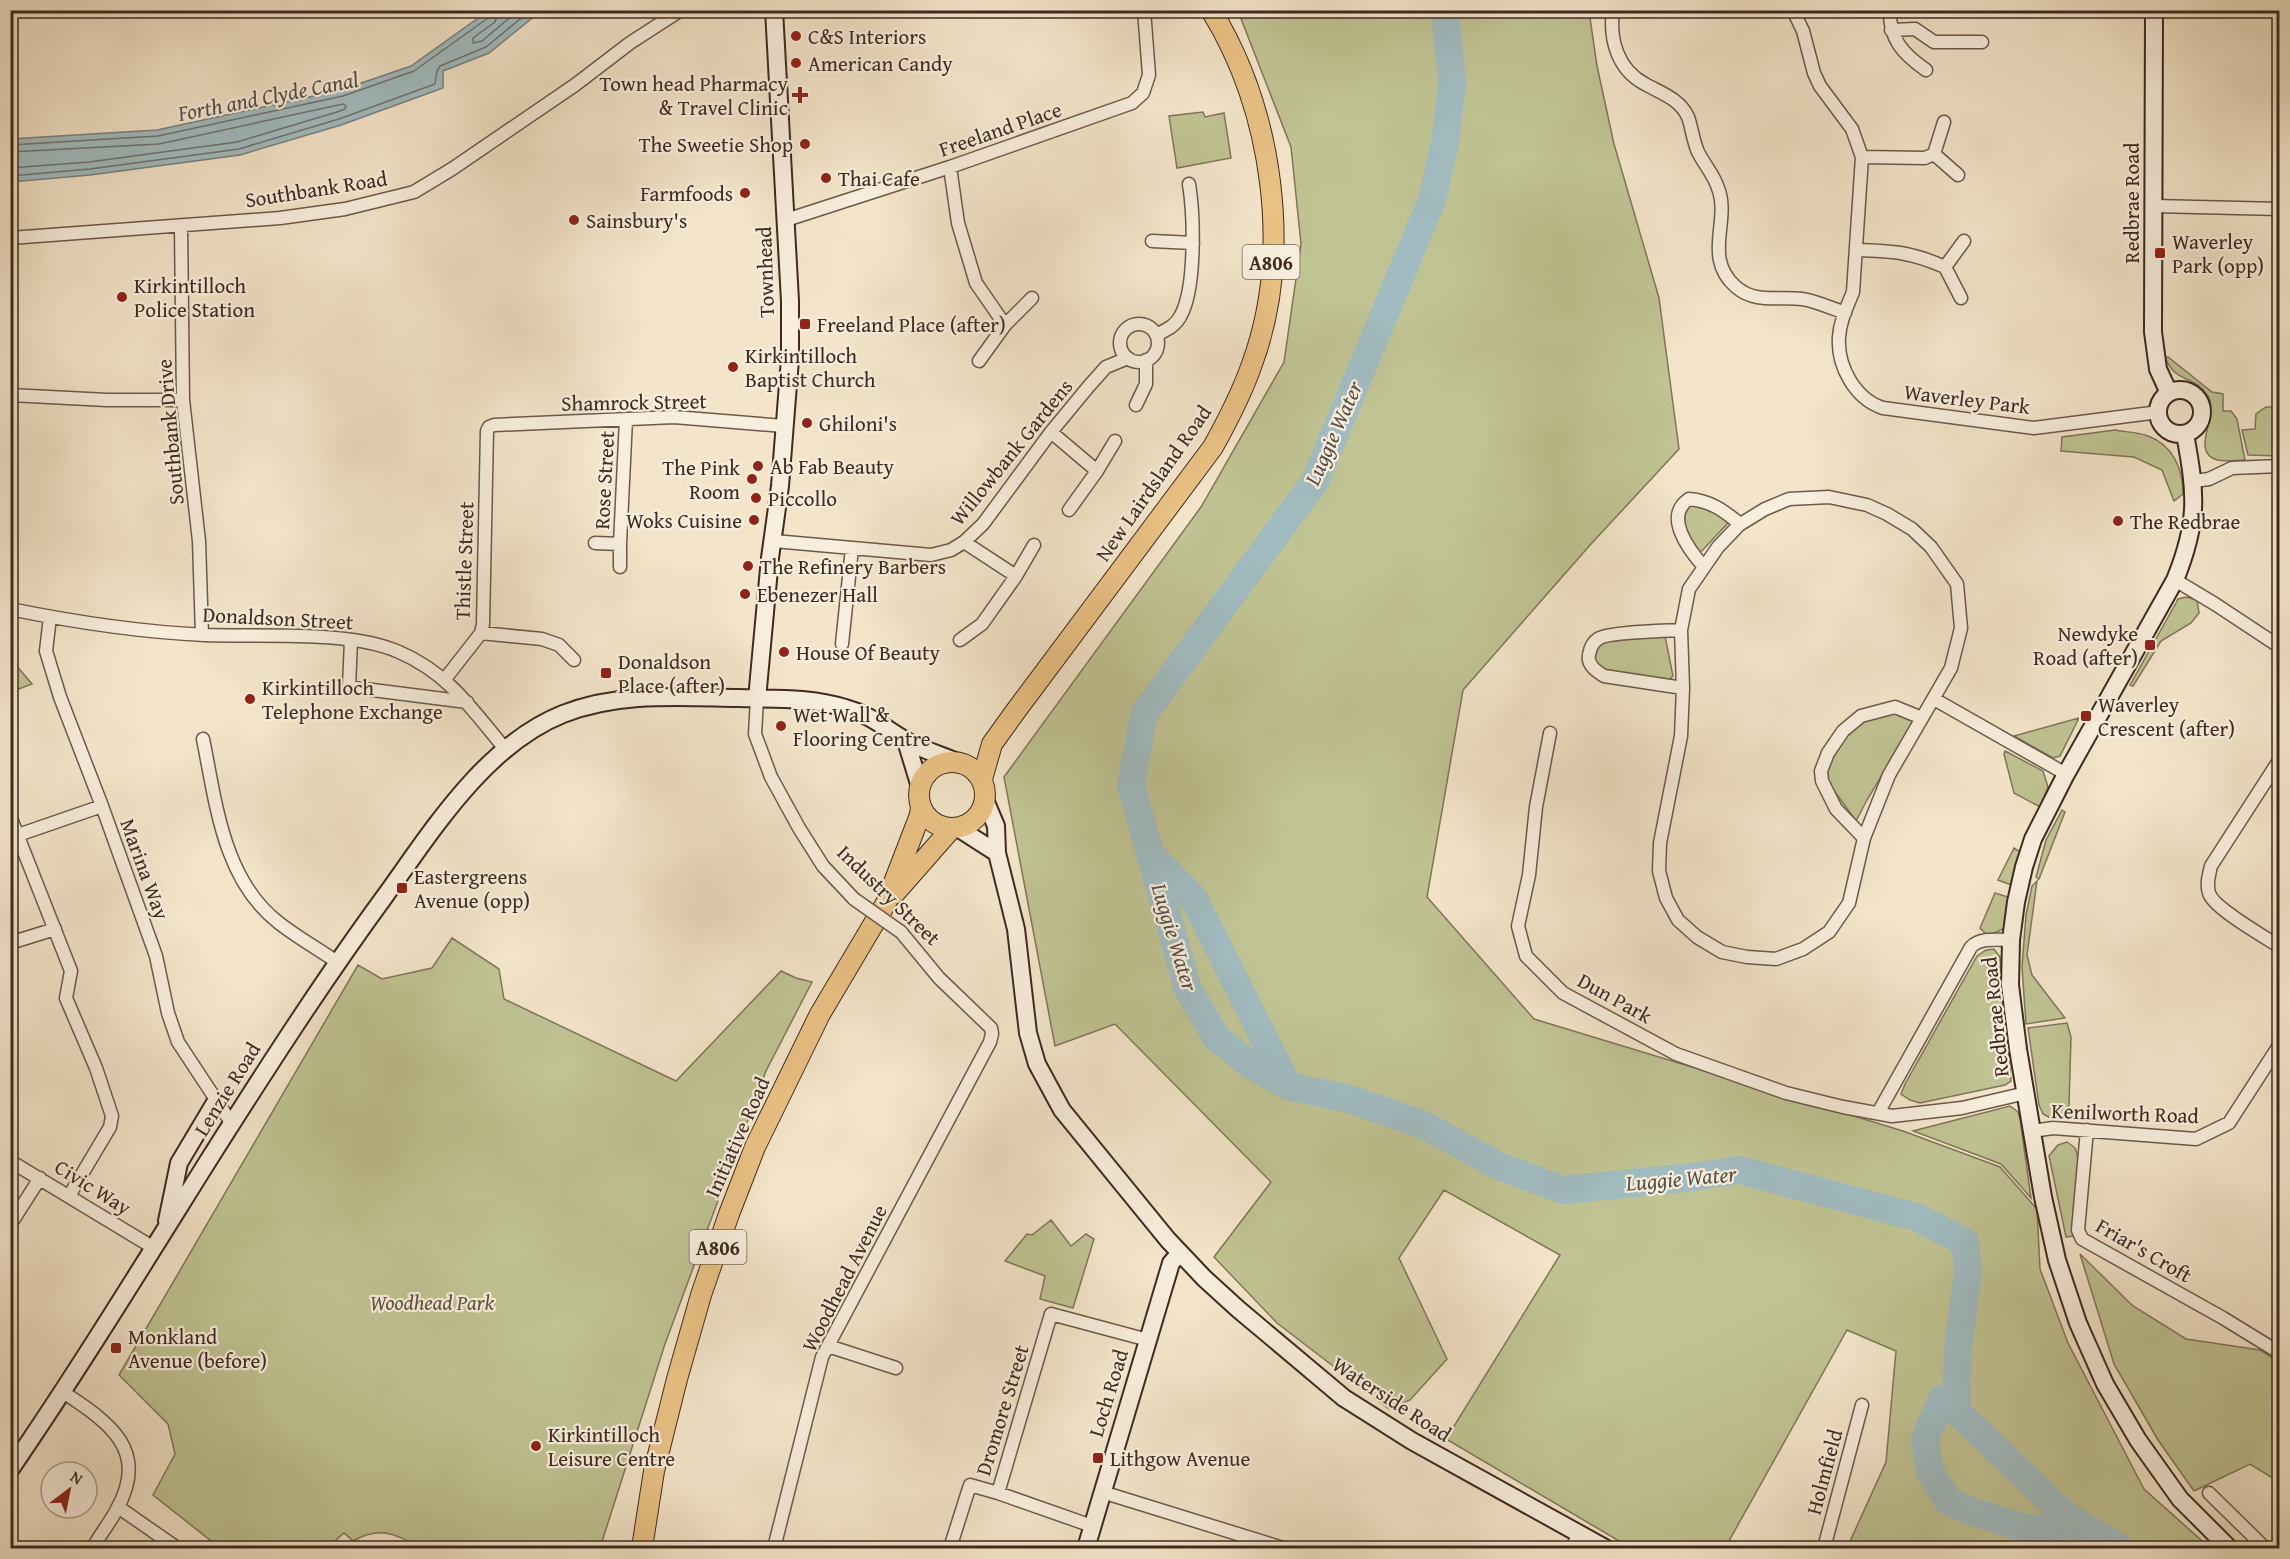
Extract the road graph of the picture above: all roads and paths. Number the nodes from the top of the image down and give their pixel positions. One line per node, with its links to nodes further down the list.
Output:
1 (681, 10): 21 (street, Southbank Road)
2 (774, 10): 20 (street, Townhead)
3 (1143, 10): 15 (street, Freeland Place)
4 (1211, 10): 81 (main road, New Lairdsland Road / A806)
5 (1613, 10): 30 (street)
6 (1793, 10): 14 (street, Waverley Park)
7 (1890, 10): 9 (street)
8 (2154, 10): 18 (street, Redbrae Road)
9 (1891, 30): 10 (street); 11 (street)
10 (1982, 42)
11 (1926, 70)
12 (1944, 122): 13 (street)
13 (1934, 154): 14 (street); 16 (street)
14 (1862, 157): 26 (street, Waverley Park)
15 (950, 167): 20 (street, Freeland Place); 31 (street)
16 (1958, 175)
17 (1189, 184): 25 (street)
18 (2154, 206): 19 (street); 36 (street, Redbrae Road)
19 (2280, 208)
20 (786, 220): 42 (street, Townhead)
21 (181, 227): 22 (street, Southbank Road); 38 (street, Southbank Drive)
22 (10, 238)
23 (1152, 241): 25 (street)
24 (1964, 241): 27 (street)
25 (1193, 243): 32 (street)
26 (1856, 250): 27 (street); 30 (street, Waverley Park)
27 (1945, 267): 29 (street)
28 (1032, 298): 31 (street)
29 (1961, 298)
30 (1845, 313): 40 (street, Waverley Park)
31 (1005, 325): 35 (street)
32 (1156, 335): 33 (street); 34 (street)
33 (1128, 358): 34 (street); 44 (street, Willowbank Gardens)
34 (1146, 360): 39 (street)
35 (979, 361)
36 (2169, 393): 40 (street); 45 (street)
37 (10, 395): 38 (street)
38 (183, 400): 66 (street, Southbank Drive)
39 (1136, 405)
40 (2158, 412): 45 (street)
41 (626, 419): 42 (street, Shamrock Street); 43 (street, Shamrock Street); 55 (street, Rose Street)
42 (784, 426): 52 (street, Townhead)
43 (487, 431): 65 (street, Thistle Street)
44 (1051, 432): 48 (street); 53 (street, Willowbank Gardens)
45 (2186, 434): 49 (street, Redbrae Road)
46 (1115, 441): 48 (street)
47 (2280, 466): 49 (street)
48 (1097, 471): 50 (street)
49 (2194, 481): 61 (street, Redbrae Road)
50 (1069, 510)
51 (1740, 524): 59 (street); 59 (street); 75 (street)
52 (774, 542): 57 (street, Willowbank Gardens); 74 (street, Townhead)
53 (964, 542): 57 (street, Willowbank Gardens); 60 (street)
54 (595, 543): 55 (street, Rose Street)
55 (620, 544): 58 (street, Rose Street)
56 (1034, 545): 60 (street)
57 (852, 548): 69 (street)
58 (620, 567)
59 (1704, 567): 64 (street)
60 (1016, 576): 67 (street)
61 (2175, 579): 70 (street); 85 (street, Redbrae Road)
62 (10, 609): 63 (street, Donaldson Street)
63 (50, 617): 66 (street, Donaldson Street); 89 (street, Marina Way)
64 (1681, 630): 73 (street); 73 (street)
65 (481, 633): 71 (street); 72 (street, Thistle Street)
66 (202, 635): 68 (street, Donaldson Street)
67 (960, 639)
68 (351, 640): 72 (street, Donaldson Street); 76 (street)
69 (842, 644)
70 (2280, 647)
71 (574, 660)
72 (445, 679): 76 (street, Donaldson Street)
73 (1683, 688): 94 (street)
74 (757, 699): 80 (street); 82 (street); 102 (street, Industry Street, bridge)
75 (1934, 699): 77 (street); 85 (street)
76 (467, 702): 82 (street, Donaldson Street)
77 (1922, 718): 94 (street); 94 (street)
78 (1550, 733): 106 (street, Dun Park)
79 (202, 739): 101 (street)
80 (906, 741): 84 (street); 87 (street)
81 (992, 744): 84 (main road, New Lairdsland Road / A806); 86 (main road, New Lairdsland Road / A806)
82 (505, 749): 101 (street, Lenzie Road)
83 (2280, 759): 100 (street)
84 (957, 761): 86 (main road); 87 (main road)
85 (2066, 774): 98 (street, Redbrae Road)
86 (982, 779): 88 (main road)
87 (920, 787): 90 (main road)
88 (985, 800): 92 (main road); 95 (street)
89 (102, 806): 93 (street); 105 (street, Marina Way)
90 (921, 806): 92 (main road); 96 (main road, A806)
91 (10, 816): 93 (street)
92 (955, 828): 95 (street); 96 (main road, A806)
93 (18, 835): 97 (street)
94 (1864, 838)
95 (997, 852): 116 (street)
96 (886, 903): 132 (main road, Initiative Road / A806)
97 (55, 929): 99 (street); 112 (street)
98 (2011, 940): 104 (street, Redbrae Road); 106 (street)
99 (10, 943)
100 (2280, 947)
101 (337, 962): 107 (street, Lenzie Road)
102 (990, 1042): 118 (street, Woodhead Avenue)
103 (2280, 1044): 108 (street, Kenilworth Road)
104 (2026, 1093): 106 (street, Dun Park); 109 (street, Redbrae Road)
105 (216, 1101): 107 (street, Marina Way); 114 (street)
106 (1878, 1113)
107 (232, 1124): 114 (street, Lenzie Road)
108 (2087, 1130): 109 (street, Kenilworth Road); 119 (street, Friar's Croft)
109 (2032, 1131): 140 (street, Redbrae Road)
110 (10, 1161): 111 (street, Civic Way)
111 (40, 1178): 112 (street, Civic Way); 113 (street)
112 (69, 1196): 115 (street, Civic Way)
113 (10, 1225)
114 (165, 1230): 115 (street, Lenzie Road)
115 (154, 1248): 121 (street, Lenzie Road)
116 (1180, 1253): 117 (street, Loch Road); 129 (street, Waterside Road)
117 (1148, 1340): 124 (street, Loch Road); 125 (street, Dromore Street)
118 (828, 1346): 120 (street); 133 (street, Woodhead Avenue)
119 (2280, 1353)
120 (896, 1368)
121 (63, 1392): 123 (street, Lenzie Road); 127 (street)
122 (1862, 1405): 139 (street, Holmfield)
123 (10, 1470)
124 (1102, 1492): 128 (street, Loch Road); 136 (street)
125 (998, 1493): 128 (street); 134 (street, Dromore Street)
126 (2210, 1493): 141 (street)
127 (118, 1507): 130 (street); 131 (street)
128 (1092, 1526): 135 (street, Loch Road)
129 (1579, 1533): 137 (street); 138 (street, Waterside Road)
130 (93, 1548)
131 (177, 1548)
132 (642, 1548)
133 (774, 1548)
134 (950, 1548)
135 (1086, 1548)
136 (1283, 1548)
137 (1572, 1548)
138 (1605, 1548)
139 (1824, 1548)
140 (2229, 1548)
141 (2265, 1548)

